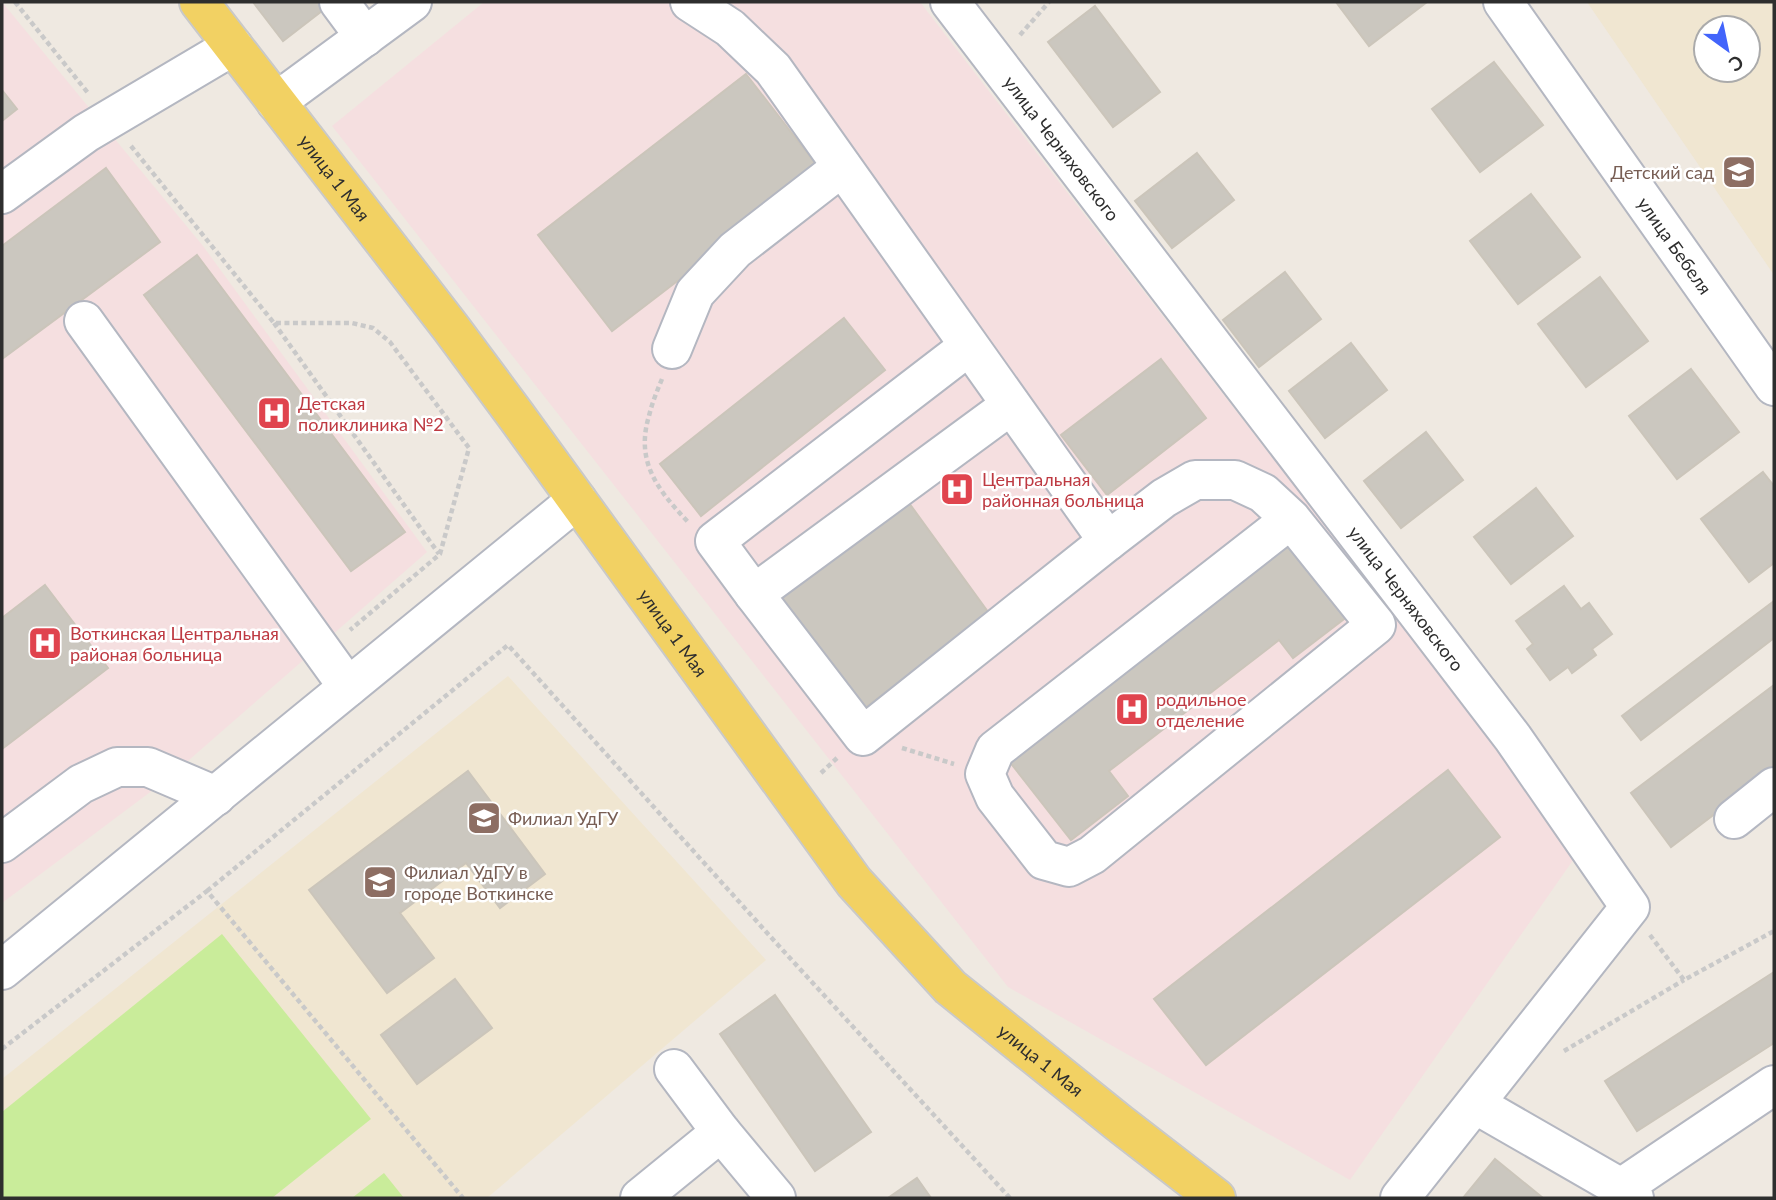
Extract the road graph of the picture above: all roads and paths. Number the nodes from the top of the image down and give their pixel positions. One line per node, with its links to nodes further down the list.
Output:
1 (15, 2): 13 (path)
2 (199, 2): 10 (main road, улица 1 Мая)
3 (340, 2): 9 (street)
4 (412, 2): 9 (street)
5 (690, 2): 14 (street)
6 (950, 2): 11 (street, улица Черняховского)
7 (1049, 2): 11 (path)
8 (1503, 2): 20 (street, улица Бебеля)
9 (365, 37): 12 (street)
10 (233, 46): 12 (main road, улица 1 Мая); 13 (street)
11 (996, 62): 35 (street, улица Черняховского)
12 (276, 102): 22 (main road, улица 1 Мая)
13 (110, 119): 15 (street); 17 (path)
14 (842, 167): 18 (street); 19 (street)
15 (2, 194)
16 (84, 321): 28 (street)
17 (274, 323): 26 (path); 26 (path)
18 (970, 346): 21 (street); 24 (street)
19 (672, 349): 24 (path)
20 (1774, 386)
21 (1011, 405): 25 (street); 27 (street)
22 (577, 500): 29 (street); 50 (main road, улица 1 Мая)
23 (1291, 519): 23 (street); 25 (street)
24 (715, 541): 27 (street)
25 (1108, 541): 27 (street)
26 (440, 554): 28 (path)
27 (754, 594)
28 (322, 653): 29 (street)
29 (348, 687): 31 (street)
30 (1774, 787): 32 (street)
31 (216, 796): 33 (street); 37 (street)
32 (1734, 818)
33 (2, 843)
34 (207, 891): 39 (path); 46 (path); 49 (path)
35 (1630, 907): 38 (path); 43 (street)
36 (1774, 930): 38 (path)
37 (2, 970)
38 (1684, 981): 40 (path)
39 (2, 1049)
40 (1556, 1056)
41 (674, 1069): 44 (street)
42 (1774, 1085): 45 (street)
43 (1475, 1104): 45 (street); 51 (street)
44 (721, 1132): 47 (street); 48 (street)
45 (1628, 1193)
46 (463, 1198)
47 (640, 1198)
48 (776, 1198)
49 (1010, 1198)
50 (1216, 1198)
51 (1400, 1198)

